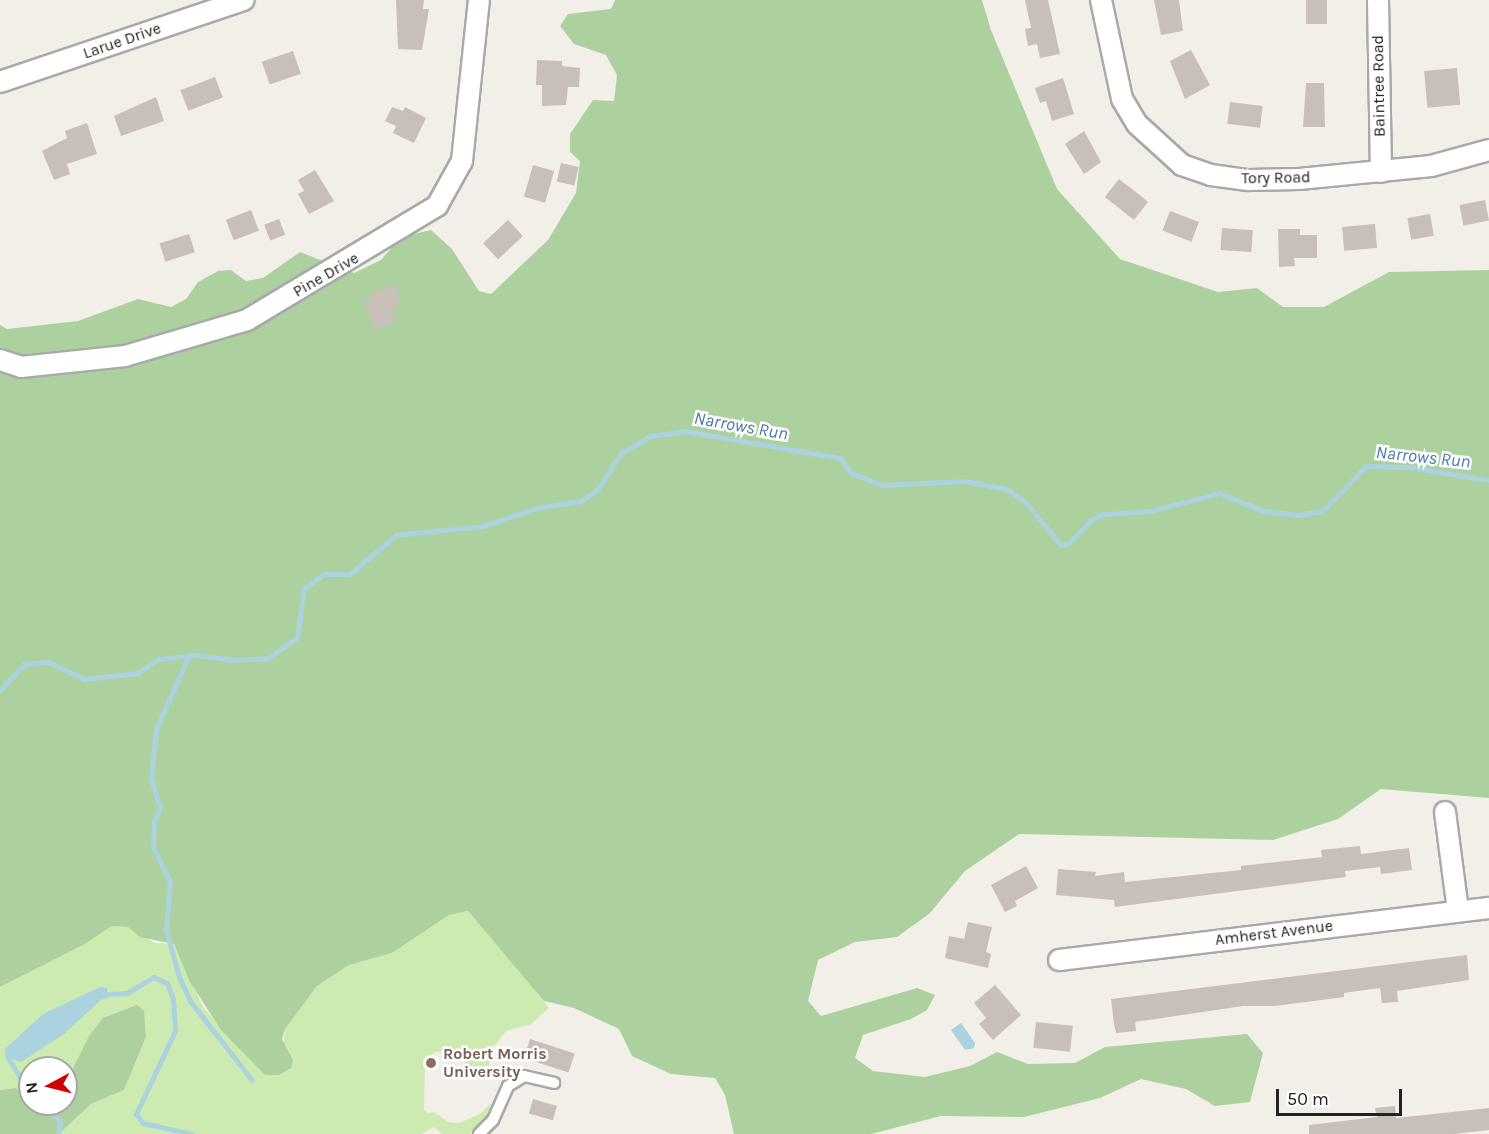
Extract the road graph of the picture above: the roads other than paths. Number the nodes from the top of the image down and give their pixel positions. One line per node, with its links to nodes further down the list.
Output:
1 (244, 0): 5 (street, Larue Drive)
2 (479, 0): 8 (street, Pine Drive)
3 (1101, 0): 7 (street, Tory Road)
4 (1378, 0): 7 (street, Baintree Road)
5 (0, 82)
6 (1489, 150): 7 (street, Tory Road)
7 (1381, 172)
8 (0, 360)
9 (1445, 812): 11 (street)
10 (1489, 908): 11 (street, Amherst Avenue)
11 (1458, 911): 12 (street, Amherst Avenue)
12 (1059, 960)
13 (554, 1083): 14 (lane)
14 (479, 1134)

